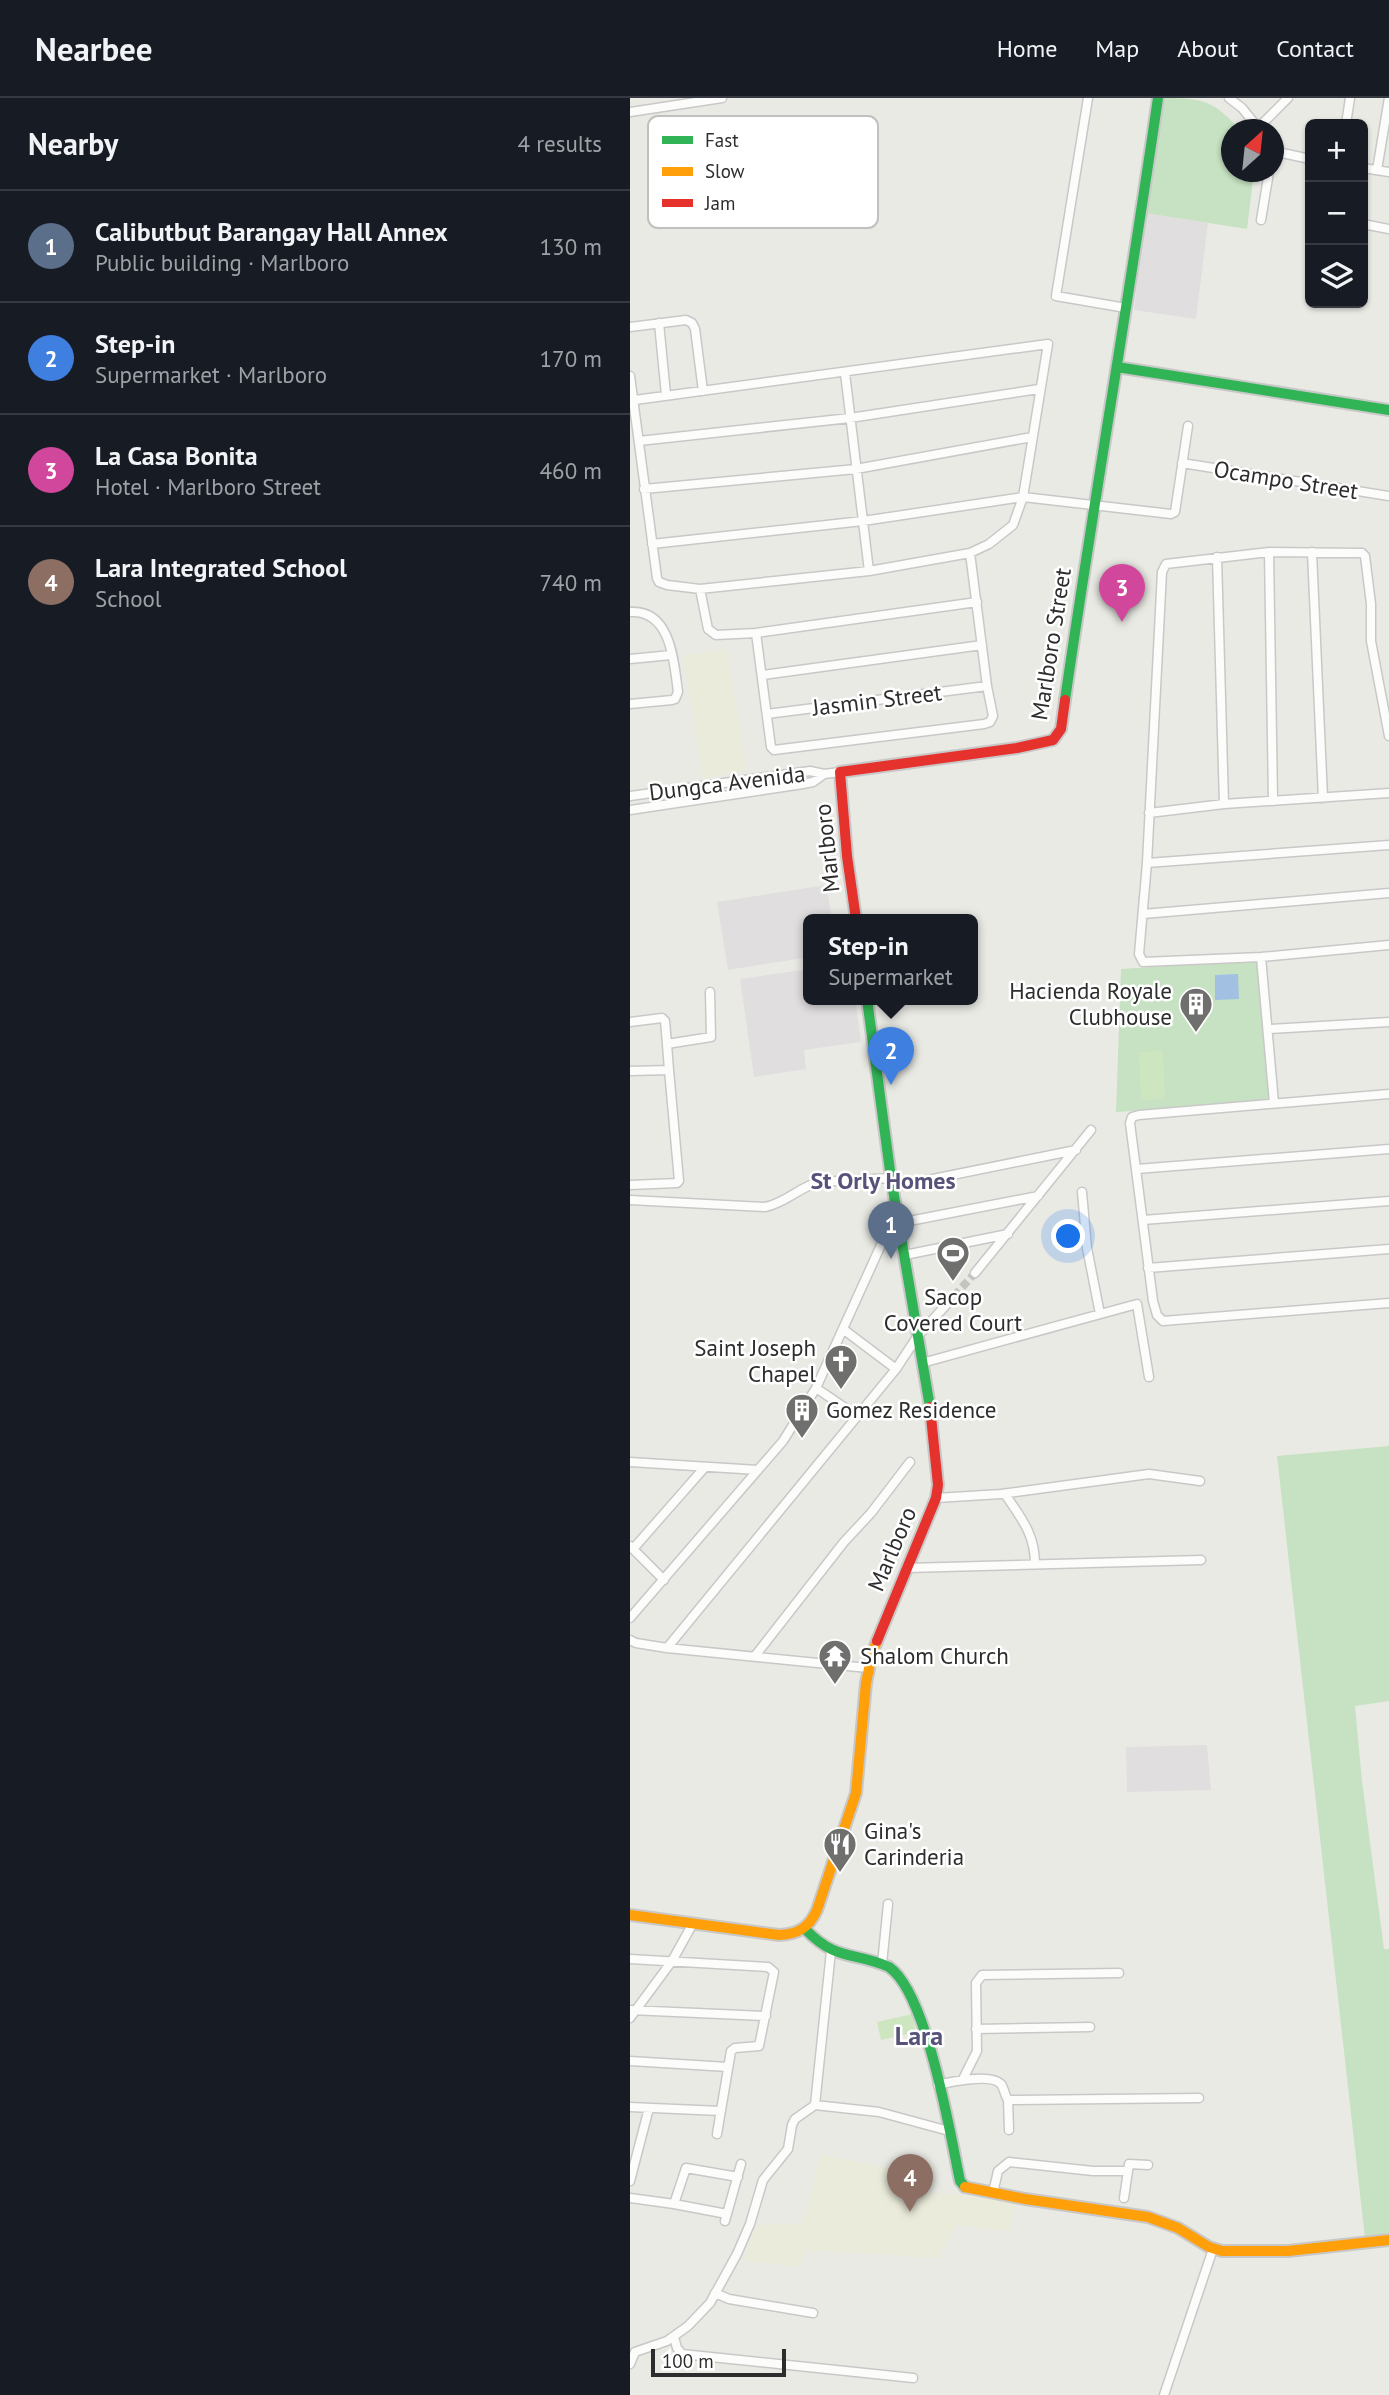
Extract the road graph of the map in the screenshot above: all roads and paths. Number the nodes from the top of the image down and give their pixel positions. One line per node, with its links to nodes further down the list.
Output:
1 (722, 98): 8 (street)
2 (1088, 98): 21 (street)
3 (1158, 98): 21 (street)
4 (1229, 98): 9 (street)
5 (1288, 98): 10 (street)
6 (1350, 98): 11 (street)
7 (1389, 98): 15 (street)
8 (630, 112)
9 (1252, 119)
10 (1268, 119)
11 (1347, 119)
12 (1284, 153): 13 (street)
13 (1305, 158)
14 (1368, 169): 15 (street)
15 (1377, 170): 16 (street)
16 (1389, 172)
17 (1268, 182): 18 (street)
18 (1262, 220)
19 (1368, 225): 20 (street)
20 (1389, 229)
21 (1126, 308): 24 (street)
22 (659, 323): 23 (street); 28 (street); 29 (street)
23 (630, 327)
24 (1117, 367): 31 (street); 41 (street)
25 (845, 373): 27 (street); 28 (street); 32 (street)
26 (630, 376): 30 (street)
27 (1039, 389): 32 (street); 34 (street)
28 (702, 391): 29 (street)
29 (666, 395): 30 (street)
30 (635, 400): 35 (street)
31 (1389, 410)
32 (850, 418): 35 (street); 37 (street)
33 (1188, 426): 36 (street)
34 (1032, 437): 37 (street); 40 (street)
35 (639, 441): 38 (street)
36 (1182, 463): 39 (street, Ocampo Street); 41 (street)
37 (856, 469): 38 (street); 42 (street)
38 (645, 489): 43 (street)
39 (1389, 496)
40 (1023, 497): 41 (street); 42 (street); 46 (street)
41 (1093, 506): 61 (street, Marlboro Street)
42 (863, 521): 43 (street); 48 (street)
43 (652, 544): 49 (street)
44 (1269, 552): 45 (street); 47 (street); 66 (street)
45 (1312, 552): 60 (street); 65 (street)
46 (970, 553): 48 (street); 50 (street)
47 (1217, 557): 67 (street); 69 (street)
48 (869, 571): 49 (street)
49 (700, 589): 52 (street)
50 (977, 602): 52 (street); 53 (street)
51 (630, 612): 54 (street)
52 (756, 633): 56 (street)
53 (982, 645): 56 (street); 57 (street)
54 (671, 655): 55 (street); 58 (street)
55 (630, 659)
56 (762, 675): 59 (street)
57 (987, 686): 59 (street, Jasmin Street); 59 (street)
58 (630, 704)
59 (767, 714)
60 (1389, 736)
61 (840, 772): 62 (street, Dungca Avenida); 73 (street, Marlboro)
62 (824, 774): 64 (street, Dungca Avenida); 68 (street, Dungca Avenida)
63 (1389, 793): 65 (street)
64 (630, 796)
65 (1323, 798): 66 (street)
66 (1273, 801): 67 (street)
67 (1224, 804): 69 (street)
68 (630, 810)
69 (1149, 813): 71 (street)
70 (1389, 845): 71 (street)
71 (1147, 863): 74 (street)
72 (1389, 893): 74 (street)
73 (855, 914)
74 (1143, 914): 76 (street)
75 (1389, 945): 76 (street)
76 (1261, 957): 81 (street)
77 (710, 992): 82 (street)
78 (868, 1005): 91 (street, Marlboro)
79 (1389, 1021): 81 (street)
80 (630, 1022): 82 (street)
81 (1269, 1028): 86 (street)
82 (667, 1044): 83 (street)
83 (669, 1070): 84 (street); 92 (street)
84 (630, 1071)
85 (1389, 1094): 86 (street)
86 (1274, 1103): 90 (street)
87 (1091, 1130): 89 (street)
88 (1389, 1149): 90 (street)
89 (1076, 1150): 91 (street); 94 (street)
90 (1137, 1169): 98 (street)
91 (892, 1183): 95 (street); 97 (street, Marlboro)
92 (630, 1185)
93 (1082, 1192): 107 (street)
94 (1038, 1196): 99 (street); 100 (street)
95 (630, 1200)
96 (1389, 1201): 98 (street)
97 (897, 1210): 99 (street, Marlboro); 108 (street)
98 (1143, 1220): 103 (street)
99 (899, 1223): 102 (street, Marlboro)
100 (1008, 1234): 102 (street); 104 (street)
101 (1389, 1249): 103 (street)
102 (905, 1255): 109 (street, Marlboro)
103 (1148, 1268): 105 (street)
104 (975, 1273)
105 (1389, 1303)
106 (946, 1305): 109 (street)
107 (1100, 1314): 110 (street); 112 (street)
108 (843, 1329): 111 (street); 113 (street)
109 (918, 1337): 110 (street, Marlboro); 111 (street)
110 (922, 1363): 121 (street, Marlboro)
111 (896, 1369): 114 (street)
112 (1149, 1377)
113 (816, 1388): 114 (street); 118 (street)
114 (857, 1416): 129 (street)
115 (630, 1462): 117 (street)
116 (911, 1462): 130 (street)
117 (705, 1467): 118 (street); 122 (street)
118 (758, 1470): 126 (street)
119 (1200, 1481): 120 (street)
120 (1005, 1494): 121 (street); 124 (street)
121 (936, 1498): 125 (street, Marlboro)
122 (631, 1547): 126 (street)
123 (1201, 1560): 124 (street)
124 (1035, 1564): 125 (street)
125 (908, 1568): 131 (street, Marlboro)
126 (664, 1580): 127 (street)
127 (630, 1618)
128 (630, 1640): 129 (street)
129 (667, 1648): 130 (street)
130 (755, 1656): 131 (street)
131 (868, 1668): 135 (street, Marlboro)
132 (888, 1904): 139 (street)
133 (630, 1915): 134 (street)
134 (692, 1925): 135 (street); 138 (street)
135 (805, 1930): 136 (street)
136 (831, 1951): 139 (street); 151 (street)
137 (630, 1959): 138 (street)
138 (672, 1961): 141 (street); 142 (street)
139 (882, 1964): 148 (street)
140 (1119, 1973): 144 (street)
141 (632, 2013): 142 (street)
142 (766, 2016): 146 (street)
143 (1090, 2026): 144 (street)
144 (976, 2029): 147 (street)
145 (630, 2061): 146 (street)
146 (728, 2067): 154 (street)
147 (963, 2079): 148 (street); 150 (street)
148 (938, 2085): 156 (street)
149 (1199, 2098): 150 (street)
150 (1008, 2100): 155 (street)
151 (815, 2105): 156 (street); 170 (street)
152 (630, 2108): 153 (street)
153 (649, 2108): 154 (street); 158 (street)
154 (721, 2111): 157 (street)
155 (1009, 2130)
156 (949, 2131): 164 (street)
157 (717, 2134)
158 (633, 2159): 163 (street)
159 (741, 2164): 162 (street)
160 (1148, 2165): 161 (street)
161 (1127, 2171): 164 (street); 166 (street)
162 (738, 2177): 167 (street); 167 (street)
163 (630, 2181)
164 (993, 2193): 169 (street)
165 (630, 2197): 167 (street)
166 (1124, 2198)
167 (674, 2204)
168 (1389, 2240): 169 (street)
169 (1213, 2249): 175 (street)
170 (715, 2293): 171 (street); 172 (street)
171 (813, 2313)
172 (674, 2337): 173 (street); 174 (street)
173 (630, 2364)
174 (913, 2378)
175 (1164, 2395)

